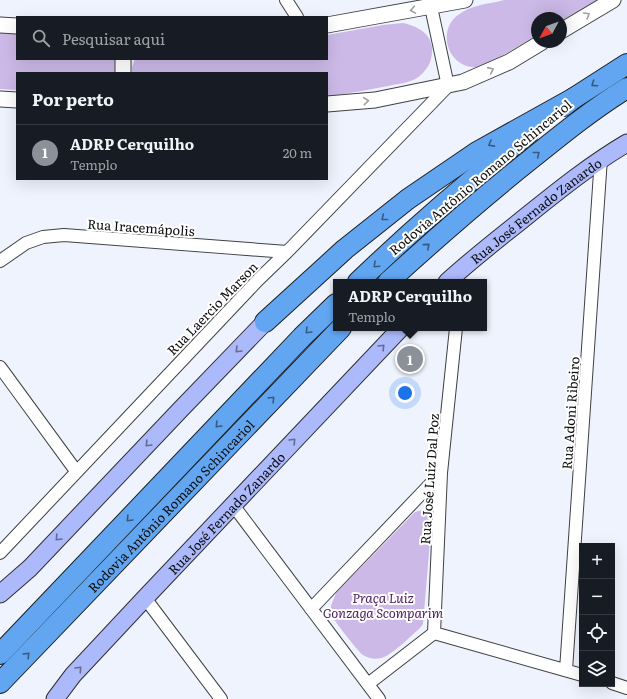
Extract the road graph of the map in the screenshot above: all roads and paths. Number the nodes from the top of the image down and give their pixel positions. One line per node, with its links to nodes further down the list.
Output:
1 (286, 0): 5 (street)
2 (465, 0): 4 (street)
3 (613, 0): 9 (street, one-way to 3)
4 (431, 7): 7 (street, one-way to 7); 14 (street)
5 (296, 16)
6 (0, 25): 8 (street)
7 (328, 25)
8 (16, 26)
9 (567, 27)
10 (532, 48): 14 (street, one-way to 10)
11 (123, 60): 13 (street)
12 (627, 64): 16 (highway, Rodovia Antônio Romano Schincariol, one-way to 16)
13 (124, 72)
14 (448, 86): 19 (street, one-way to 14); 22 (street, Rua Laercio Marson)
15 (627, 88): 26 (highway, Rodovia Antônio Romano Schincariol, one-way to 15)
16 (574, 98): 25 (highway, Rodovia Antônio Romano Schincariol, one-way to 25); 28 (highway, one-way to 28)
17 (0, 99): 18 (street)
18 (16, 100)
19 (328, 104)
20 (627, 143): 21 (main road, Rua José Fernado Zanardo)
21 (601, 158): 24 (main road, Rua José Fernado Zanardo); 42 (street, Rua Adoni Ribeiro)
22 (287, 252): 23 (street, Rua Iracemápolis); 33 (street, Rua Laercio Marson)
23 (0, 261)
24 (461, 275)
25 (361, 279)
26 (391, 279)
27 (333, 307): 41 (highway, Rodovia Antônio Romano Schincariol, one-way to 41)
28 (265, 322): 37 (main road, one-way to 37)
29 (338, 331): 44 (highway, Rodovia Antônio Romano Schincariol, one-way to 29)
30 (398, 331): 35 (main road, Rua José Fernado Zanardo, one-way to 30)
31 (456, 331): 34 (street, Rua José Luiz Dal Poz)
32 (0, 367): 33 (street)
33 (76, 471): 36 (street, Rua Laercio Marson)
34 (441, 473): 39 (street); 40 (street, Rua José Luiz Dal Poz)
35 (233, 505): 38 (main road, Rua José Fernado Zanardo); 39 (street)
36 (0, 553)
37 (0, 594)
38 (145, 598): 48 (main road, Rua José Fernado Zanardo, one-way to 38); 49 (street)
39 (311, 609): 45 (street)
40 (434, 633): 42 (street); 45 (street)
41 (0, 654)
42 (566, 670): 43 (street)
43 (579, 674)
44 (0, 683)
45 (368, 684): 50 (street)
46 (615, 684): 47 (street)
47 (627, 688)
48 (55, 699)
49 (221, 699)
50 (379, 699)

